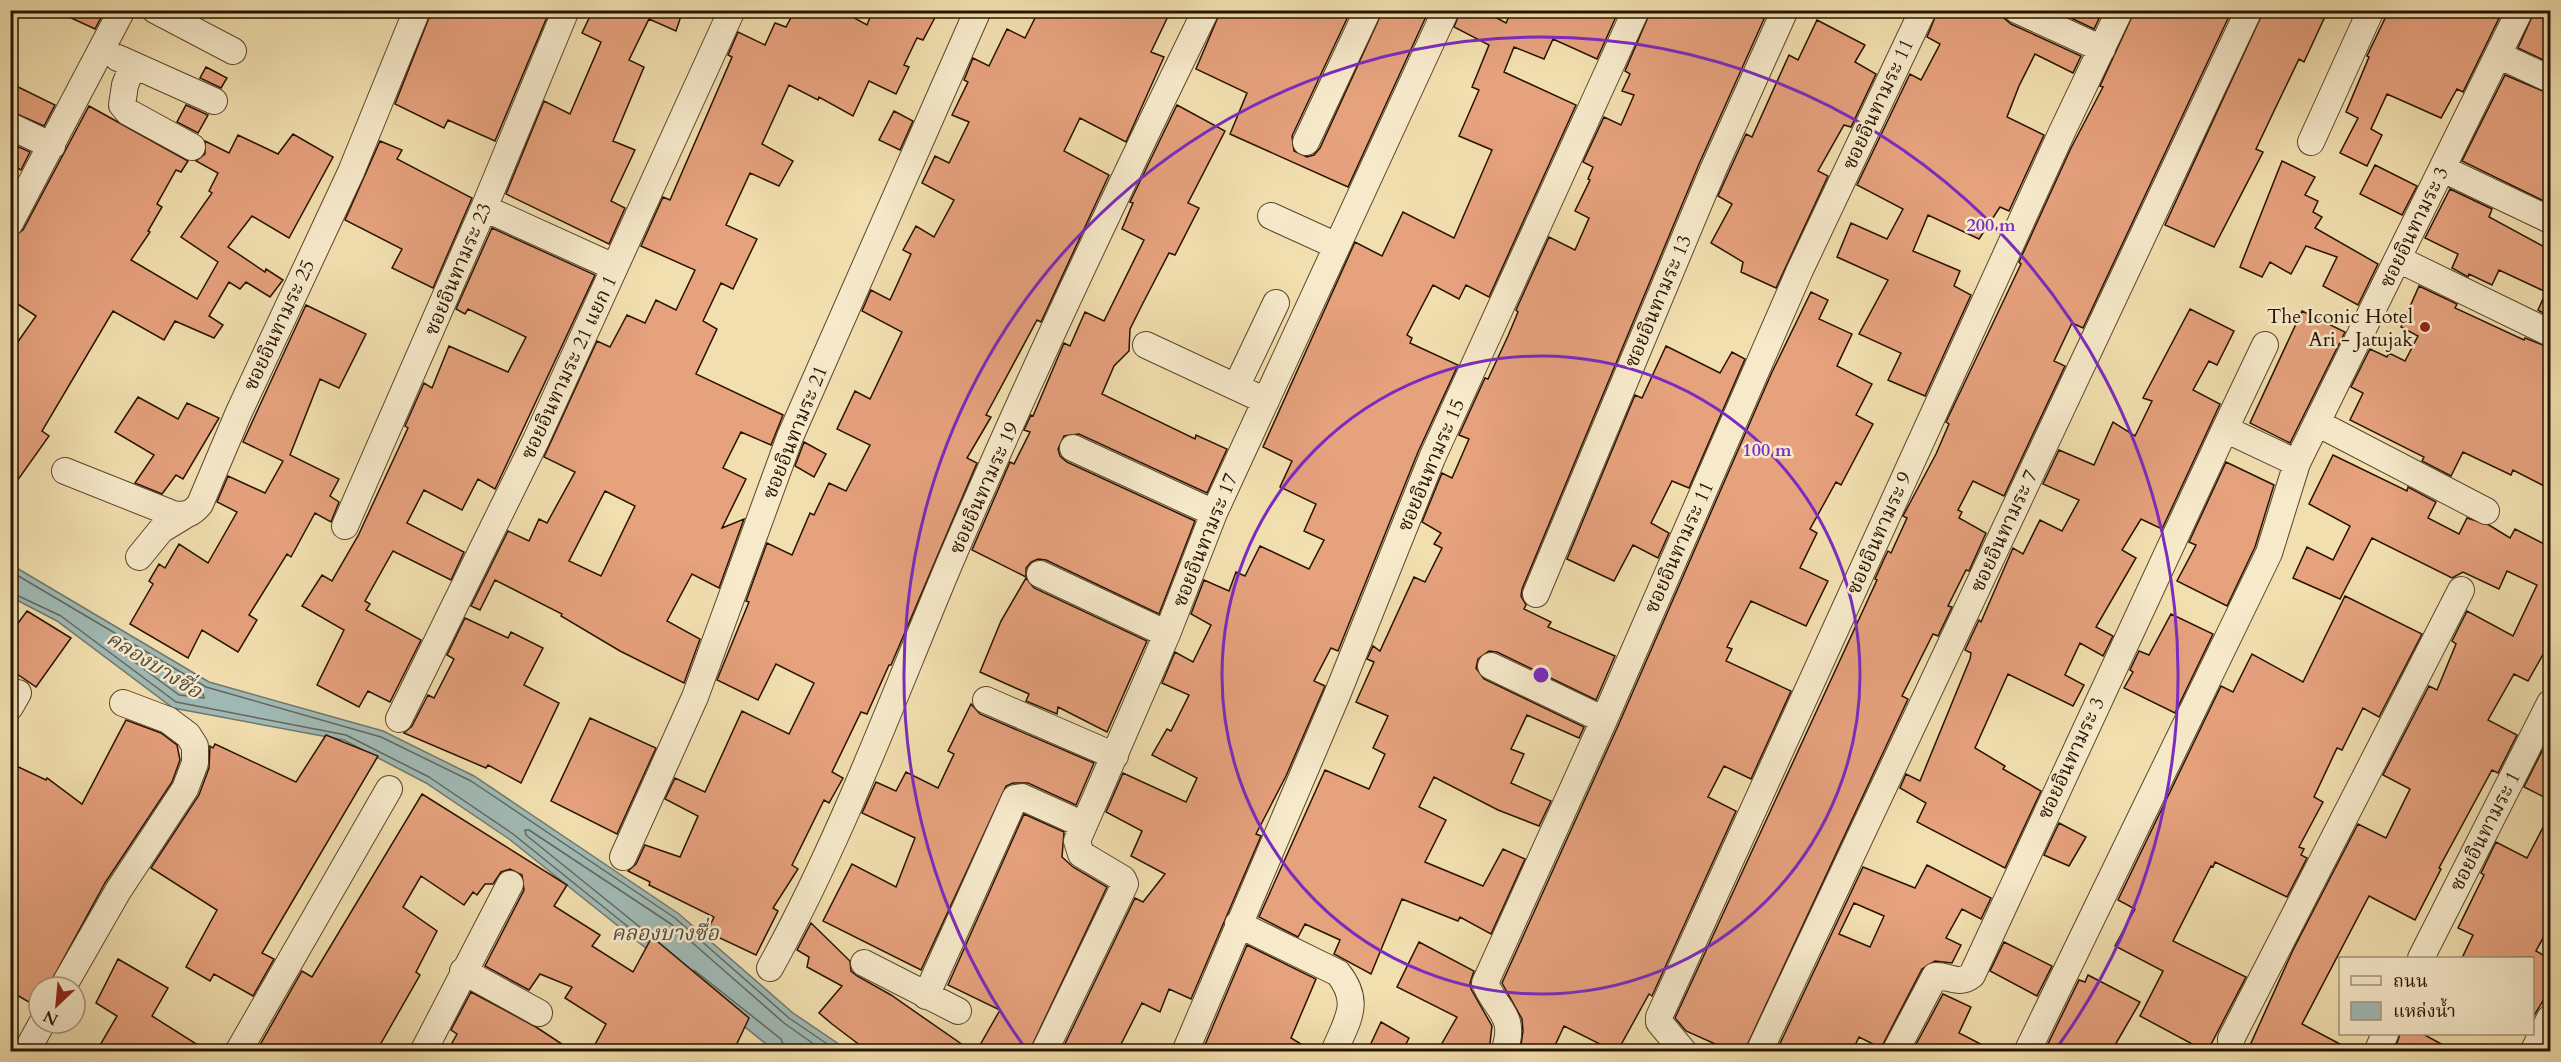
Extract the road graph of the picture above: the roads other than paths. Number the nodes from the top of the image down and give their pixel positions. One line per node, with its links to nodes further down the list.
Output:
1 (122, 10): 19 (street)
2 (155, 10): 20 (street)
3 (417, 10): 51 (street, ซอยอินทามระ 25)
4 (566, 10): 31 (street, ซอยอินทามระ 23)
5 (732, 10): 37 (street, ซอยอินทามระ 21 แยก 1)
6 (978, 10): 67 (street, ซอยอินทามระ 21)
7 (1206, 10): 72 (street, ซอยอินทามระ 19)
8 (1368, 10): 26 (street)
9 (1446, 10): 35 (street, ซอยอินทามระ 17)
10 (1636, 10): 69 (street, ซอยอินทามระ 15)
11 (1785, 10): 56 (street, ซอยอินทามระ 13)
12 (1923, 10): 63 (street, ซอยอินทามระ 11)
13 (2017, 10): 18 (street)
14 (2120, 10): 18 (street, ซอยอินทามระ 9)
15 (2249, 10): 89 (street, ซอยอินทามระ 7)
16 (2371, 10): 27 (street)
17 (2520, 10): 21 (street, ซอยอินทามระ 3)
18 (2102, 49): 88 (street, ซอยอินทามระ 9)
19 (102, 51): 22 (street); 28 (street)
20 (233, 51)
21 (2498, 55): 23 (street); 30 (street, ซอยอินทามระ 3)
22 (133, 65): 24 (street); 29 (street)
23 (2550, 79)
24 (214, 101)
25 (10, 126): 28 (street)
26 (1306, 142)
27 (2311, 142)
28 (52, 146): 34 (street)
29 (192, 147)
30 (2443, 170): 33 (street); 36 (street, ซอยอินทามระ 3)
31 (484, 208): 37 (street); 52 (street, ซอยอินทามระ 23)
32 (1271, 216): 35 (street)
33 (2550, 220)
34 (10, 223)
35 (1337, 246): 43 (street, ซอยอินทามระ 17)
36 (2398, 259): 39 (street); 44 (street, ซอยอินทามระ 3)
37 (615, 267): 62 (street, ซอยอินทามระ 21 แยก 1)
38 (1276, 303): 42 (street)
39 (2550, 333)
40 (1146, 345): 42 (street)
41 (2265, 345): 45 (street, ซอยอินทามระ 3)
42 (1236, 387): 43 (street)
43 (1266, 401): 50 (street, ซอยอินทามระ 17)
44 (2317, 423): 47 (street, ซอยอินทามระ 3); 49 (street)
45 (2225, 429): 47 (street); 90 (street, ซอยอินทามระ 3)
46 (1073, 448): 50 (street)
47 (2297, 463): 91 (street, ซอยอินทามระ 3)
48 (65, 471): 51 (street)
49 (2486, 511)
50 (1214, 513): 57 (street, ซอยอินทามระ 17)
51 (184, 516): 53 (street, ซอยอินทามระ 25)
52 (345, 526)
53 (139, 557)
54 (1040, 574): 57 (street)
55 (2461, 590): 92 (street)
56 (1536, 594)
57 (1167, 634): 64 (street, ซอยอินทามระ 17)
58 (1491, 666): 63 (street)
59 (986, 700): 64 (street)
60 (123, 703): 74 (street)
61 (2550, 703): 70 (street, ซอยอินทามระ 1)
62 (399, 719)
63 (1604, 720): 87 (street, ซอยอินทามระ 11)
64 (1115, 756): 66 (street, ซอยอินทามระ 17)
65 (389, 789): 82 (street)
66 (1084, 825): 75 (street); 84 (street, ซอยอินทามระ 17)
67 (622, 857)
68 (510, 884): 73 (street)
69 (1238, 924): 85 (street, ซอยอินทามระ 15); 86 (street)
70 (2422, 957)
71 (864, 963): 75 (street)
72 (770, 968)
73 (463, 971): 77 (street); 83 (street)
74 (70, 975)
75 (926, 996): 76 (street)
76 (958, 1011)
77 (539, 1013)
78 (2550, 1019): 94 (street)
79 (35, 1035): 81 (street)
80 (2385, 1035): 93 (street)
81 (26, 1052)
82 (238, 1052)
83 (423, 1052)
84 (1044, 1052)
85 (1185, 1052)
86 (1334, 1052)
87 (1504, 1052)
88 (1684, 1052)
89 (1759, 1052)
90 (1895, 1052)
91 (2027, 1052)
92 (2232, 1052)
93 (2377, 1052)
94 (2533, 1052)

